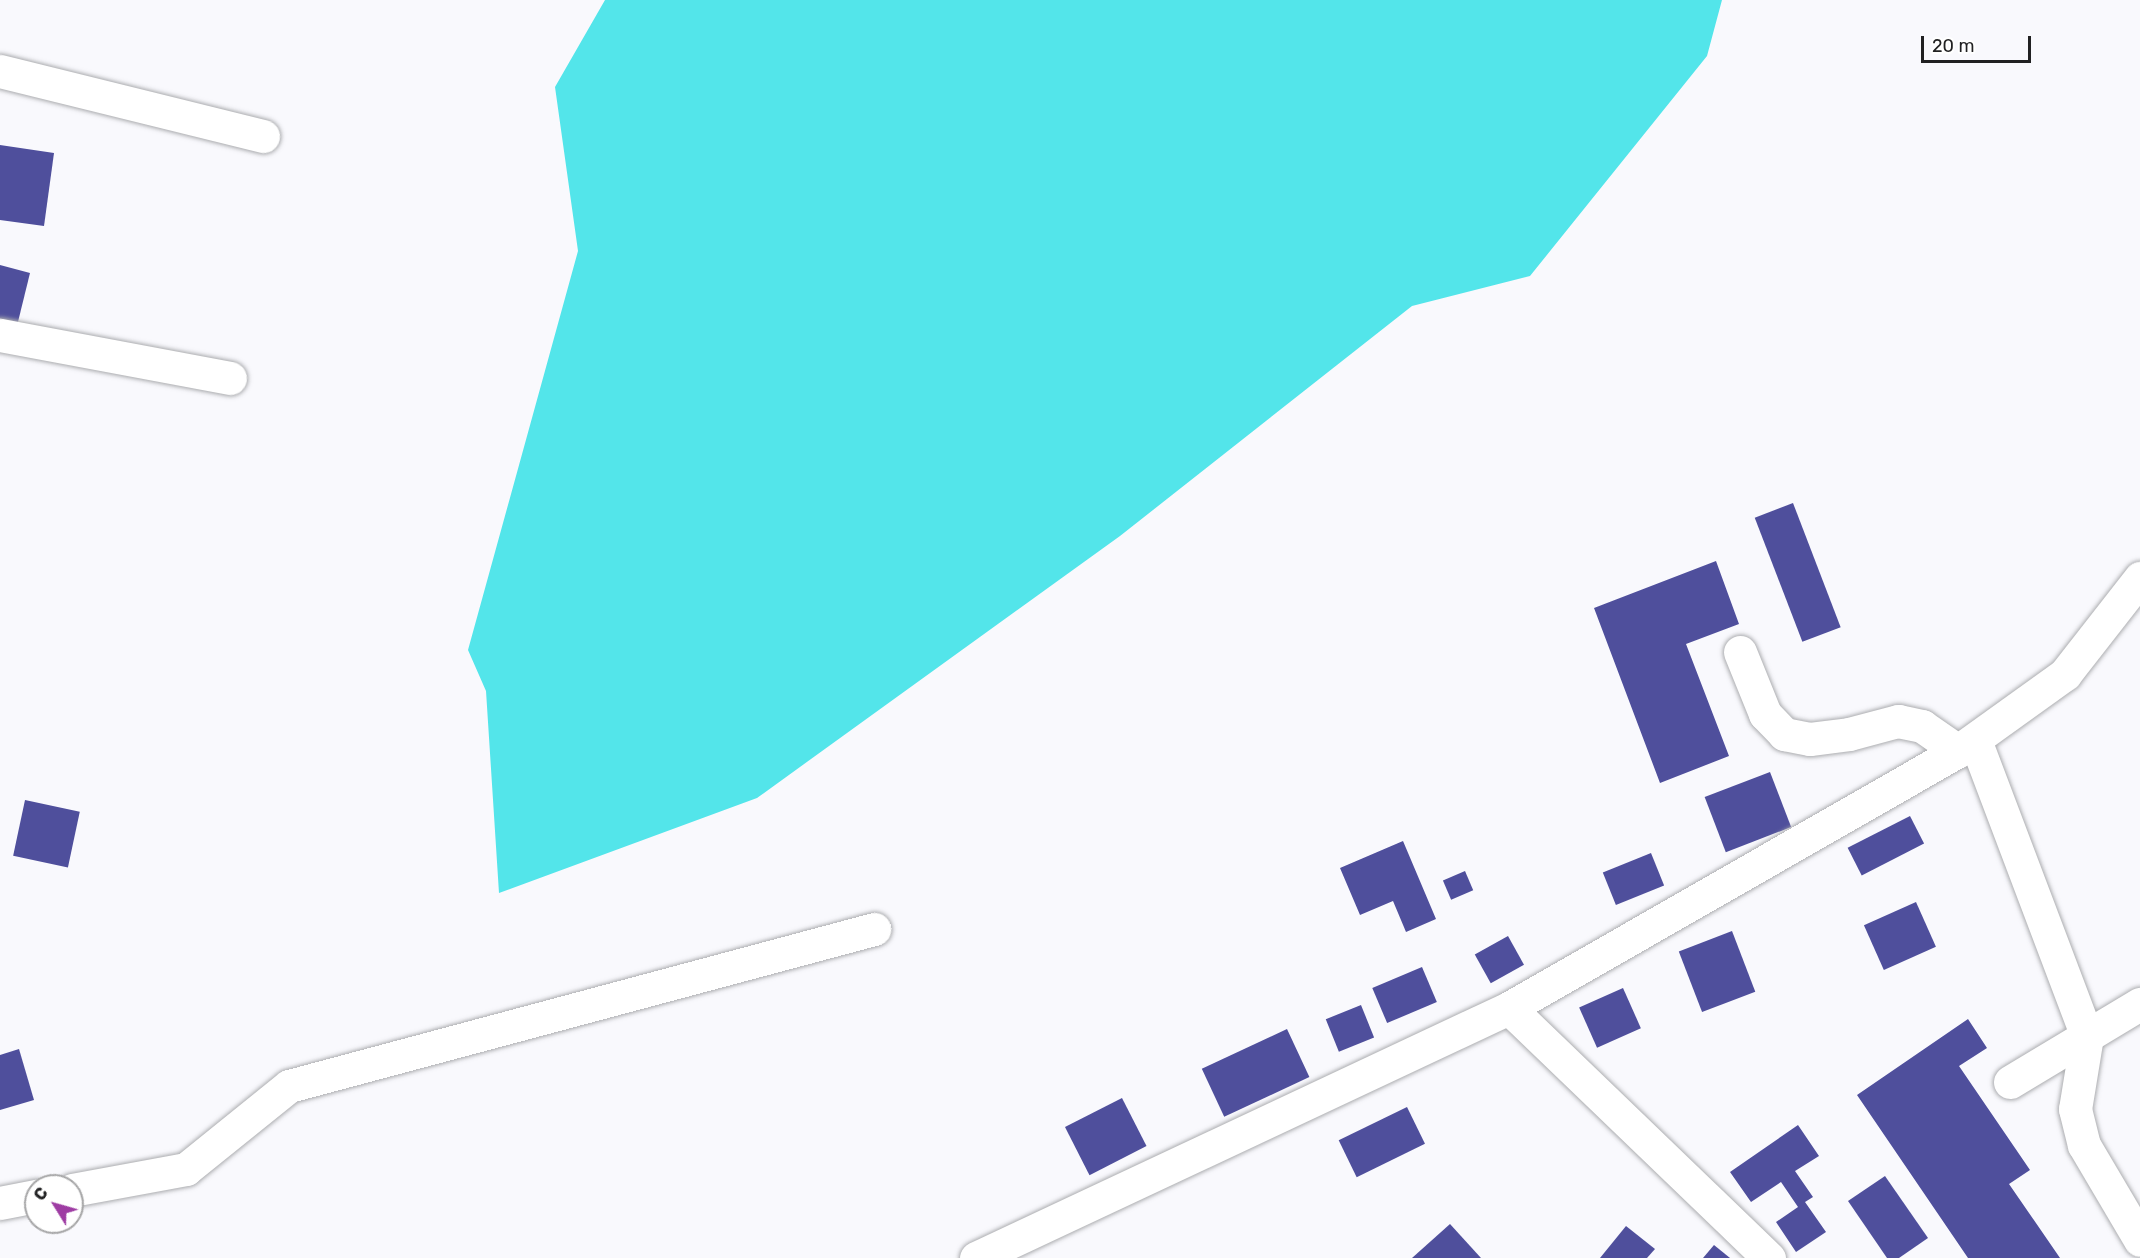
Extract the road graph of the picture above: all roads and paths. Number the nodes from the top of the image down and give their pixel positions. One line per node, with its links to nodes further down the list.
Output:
1 (0, 71): 2 (street)
2 (263, 136)
3 (0, 335): 4 (street)
4 (230, 378)
5 (2140, 578): 7 (street)
6 (1740, 652): 7 (street)
7 (1966, 745): 10 (street); 11 (street)
8 (874, 928): 13 (street)
9 (2140, 1004): 11 (street)
10 (1509, 1008): 17 (street); 18 (street)
11 (2087, 1036): 12 (street); 16 (street)
12 (2010, 1082)
13 (84, 1188)
14 (24, 1198): 15 (street)
15 (0, 1203)
16 (2140, 1240)
17 (976, 1258)
18 (1769, 1258)

